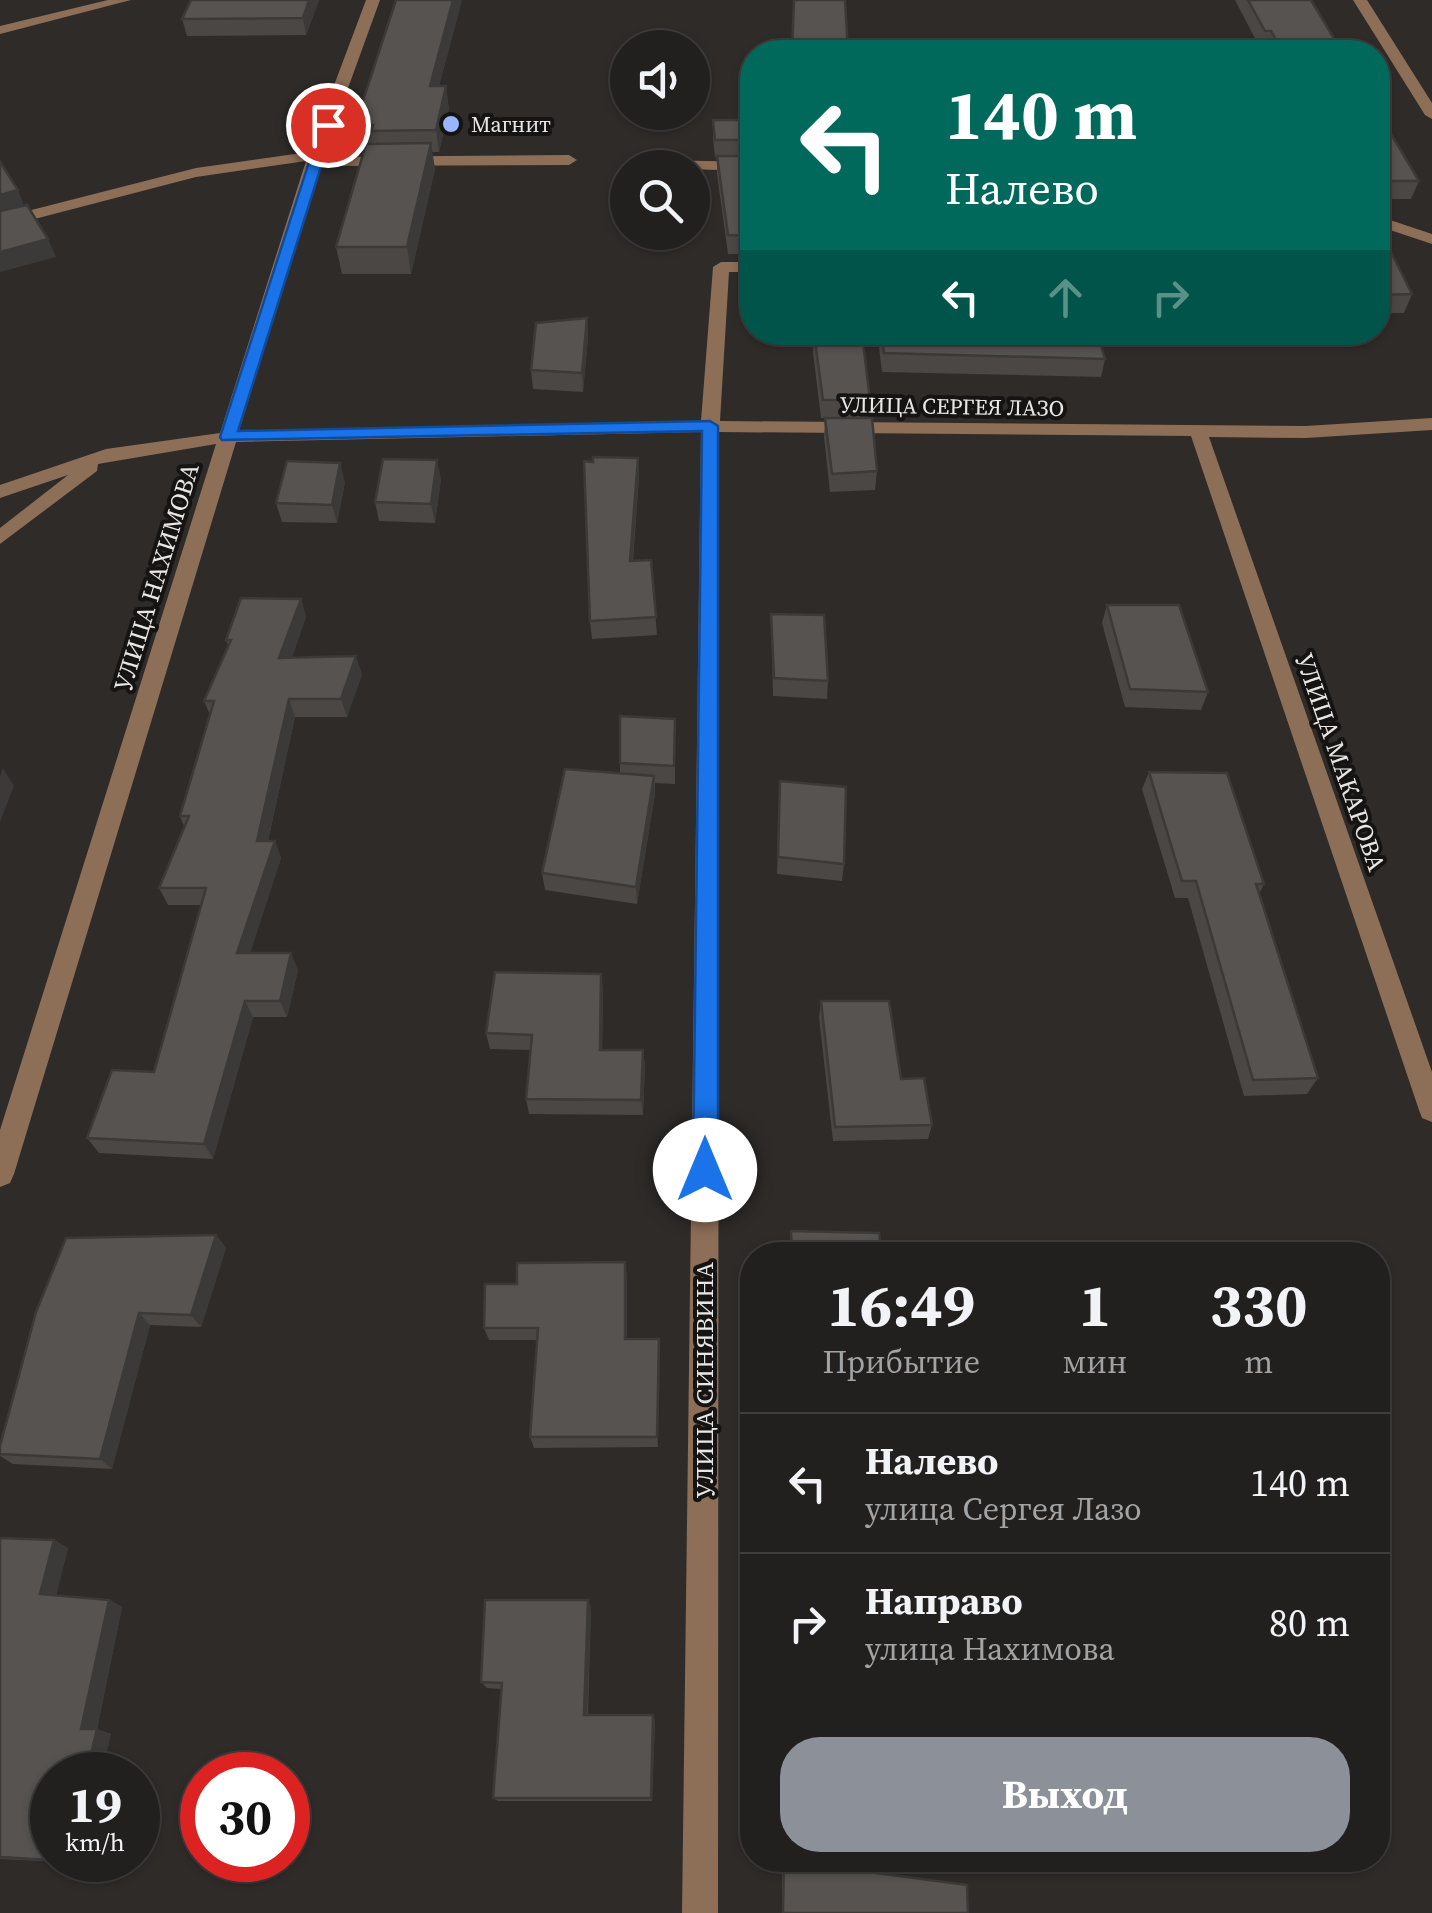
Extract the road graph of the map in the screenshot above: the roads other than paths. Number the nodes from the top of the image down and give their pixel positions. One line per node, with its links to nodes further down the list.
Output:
1 (124, 0): 4 (street)
2 (373, 0): 8 (street, УЛИЦА НАХИМОВА)
3 (1360, 0): 5 (street)
4 (0, 30)
5 (1385, 40)
6 (1390, 48): 7 (street)
7 (1432, 115)
8 (315, 159): 9 (street); 12 (street); 19 (street, УЛИЦА НАХИМОВА)
9 (569, 160)
10 (710, 166): 11 (street)
11 (740, 167)
12 (0, 223)
13 (1390, 225): 14 (street)
14 (1432, 239)
15 (740, 267): 17 (street, УЛИЦА СИНЯВИНА)
16 (1432, 424): 18 (street, УЛИЦА СЕРГЕЯ ЛАЗО)
17 (710, 426): 18 (street, УЛИЦА СЕРГЕЯ ЛАЗО); 19 (street, УЛИЦА СЕРГЕЯ ЛАЗО); 25 (street, УЛИЦА СИНЯВИНА)
18 (1198, 431): 23 (street, УЛИЦА МАКАРОВА)
19 (228, 437): 20 (street, УЛИЦА СЕРГЕЯ ЛАЗО); 24 (street, УЛИЦА НАХИМОВА)
20 (106, 455): 21 (street, УЛИЦА СЕРГЕЯ ЛАЗО); 22 (street)
21 (0, 492)
22 (0, 538)
23 (1432, 1110)
24 (0, 1174)
25 (700, 1913)

